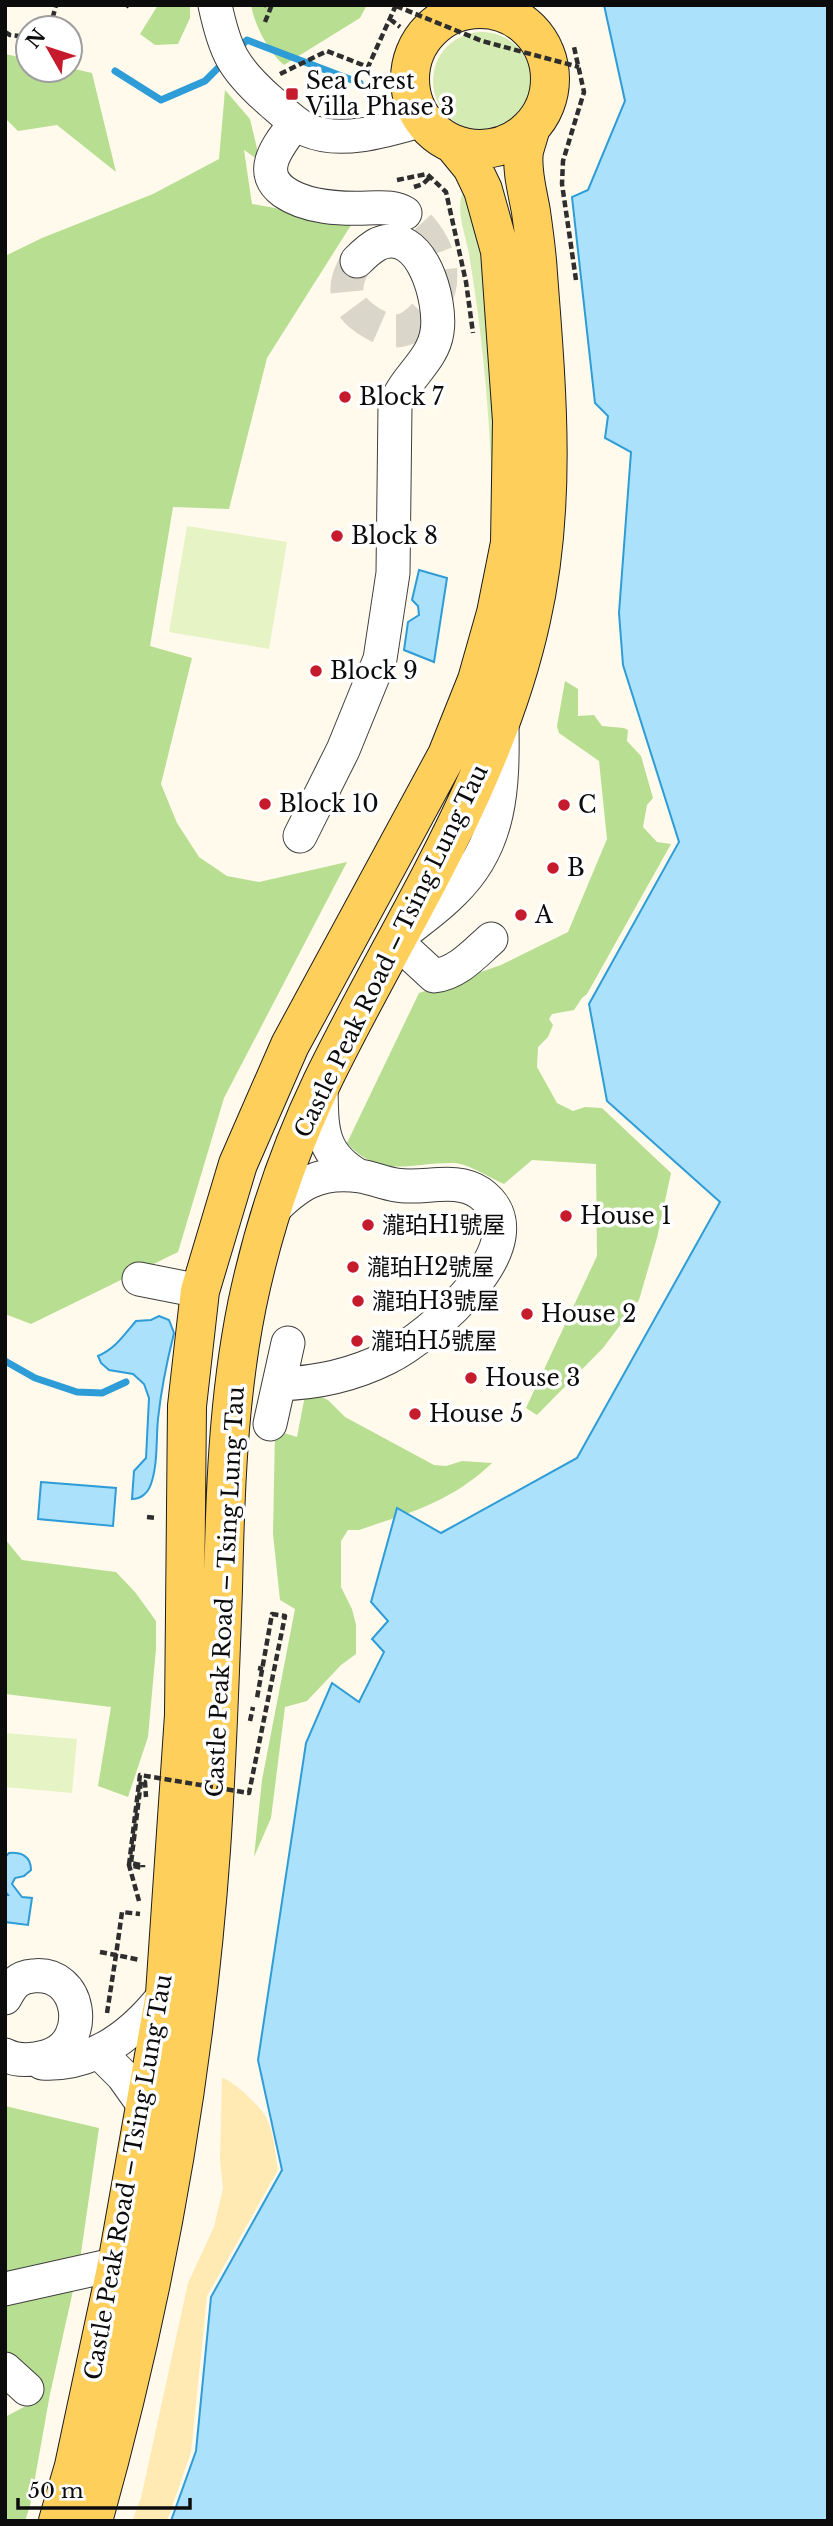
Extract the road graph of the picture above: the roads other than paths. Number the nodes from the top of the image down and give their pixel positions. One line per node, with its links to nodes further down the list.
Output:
1 (215, 5): 5 (street)
2 (518, 14): 3 (main road, Castle Peak Road – Tsing Lung Tau); 6 (main road, Castle Peak Road – Tsing Lung Tau)
3 (414, 22): 4 (main road, Castle Peak Road – Tsing Lung Tau)
4 (423, 120): 5 (street); 7 (main road, Castle Peak Road – Tsing Lung Tau)
5 (295, 123): 8 (street)
6 (531, 127): 7 (main road, Castle Peak Road – Tsing Lung Tau); 12 (main road, Castle Peak Road – Tsing Lung Tau)
7 (454, 145): 17 (main road, Castle Peak Road – Tsing Lung Tau)
8 (405, 213)
9 (357, 261): 10 (street)
10 (300, 836)
11 (491, 939): 12 (street)
12 (395, 940): 13 (main road, Castle Peak Road – Tsing Lung Tau)
13 (320, 1085): 14 (street); 15 (main road, Castle Peak Road – Tsing Lung Tau)
14 (359, 1176): 15 (street); 19 (street)
15 (271, 1212): 29 (main road, Castle Peak Road – Tsing Lung Tau)
16 (139, 1279): 17 (street)
17 (200, 1291): 21 (main road, Castle Peak Road – Tsing Lung Tau)
18 (288, 1343): 19 (street)
19 (279, 1384): 20 (street)
20 (270, 1424)
21 (165, 1994): 23 (street); 25 (main road, Castle Peak Road – Tsing Lung Tau)
22 (5, 1998): 24 (street)
23 (103, 2038): 24 (street); 25 (street)
24 (13, 2050)
25 (145, 2106): 26 (main road, Castle Peak Road – Tsing Lung Tau)
26 (117, 2264): 27 (street); 28 (main road, Castle Peak Road – Tsing Lung Tau)
27 (5, 2289)
28 (58, 2521)
29 (93, 2521)

